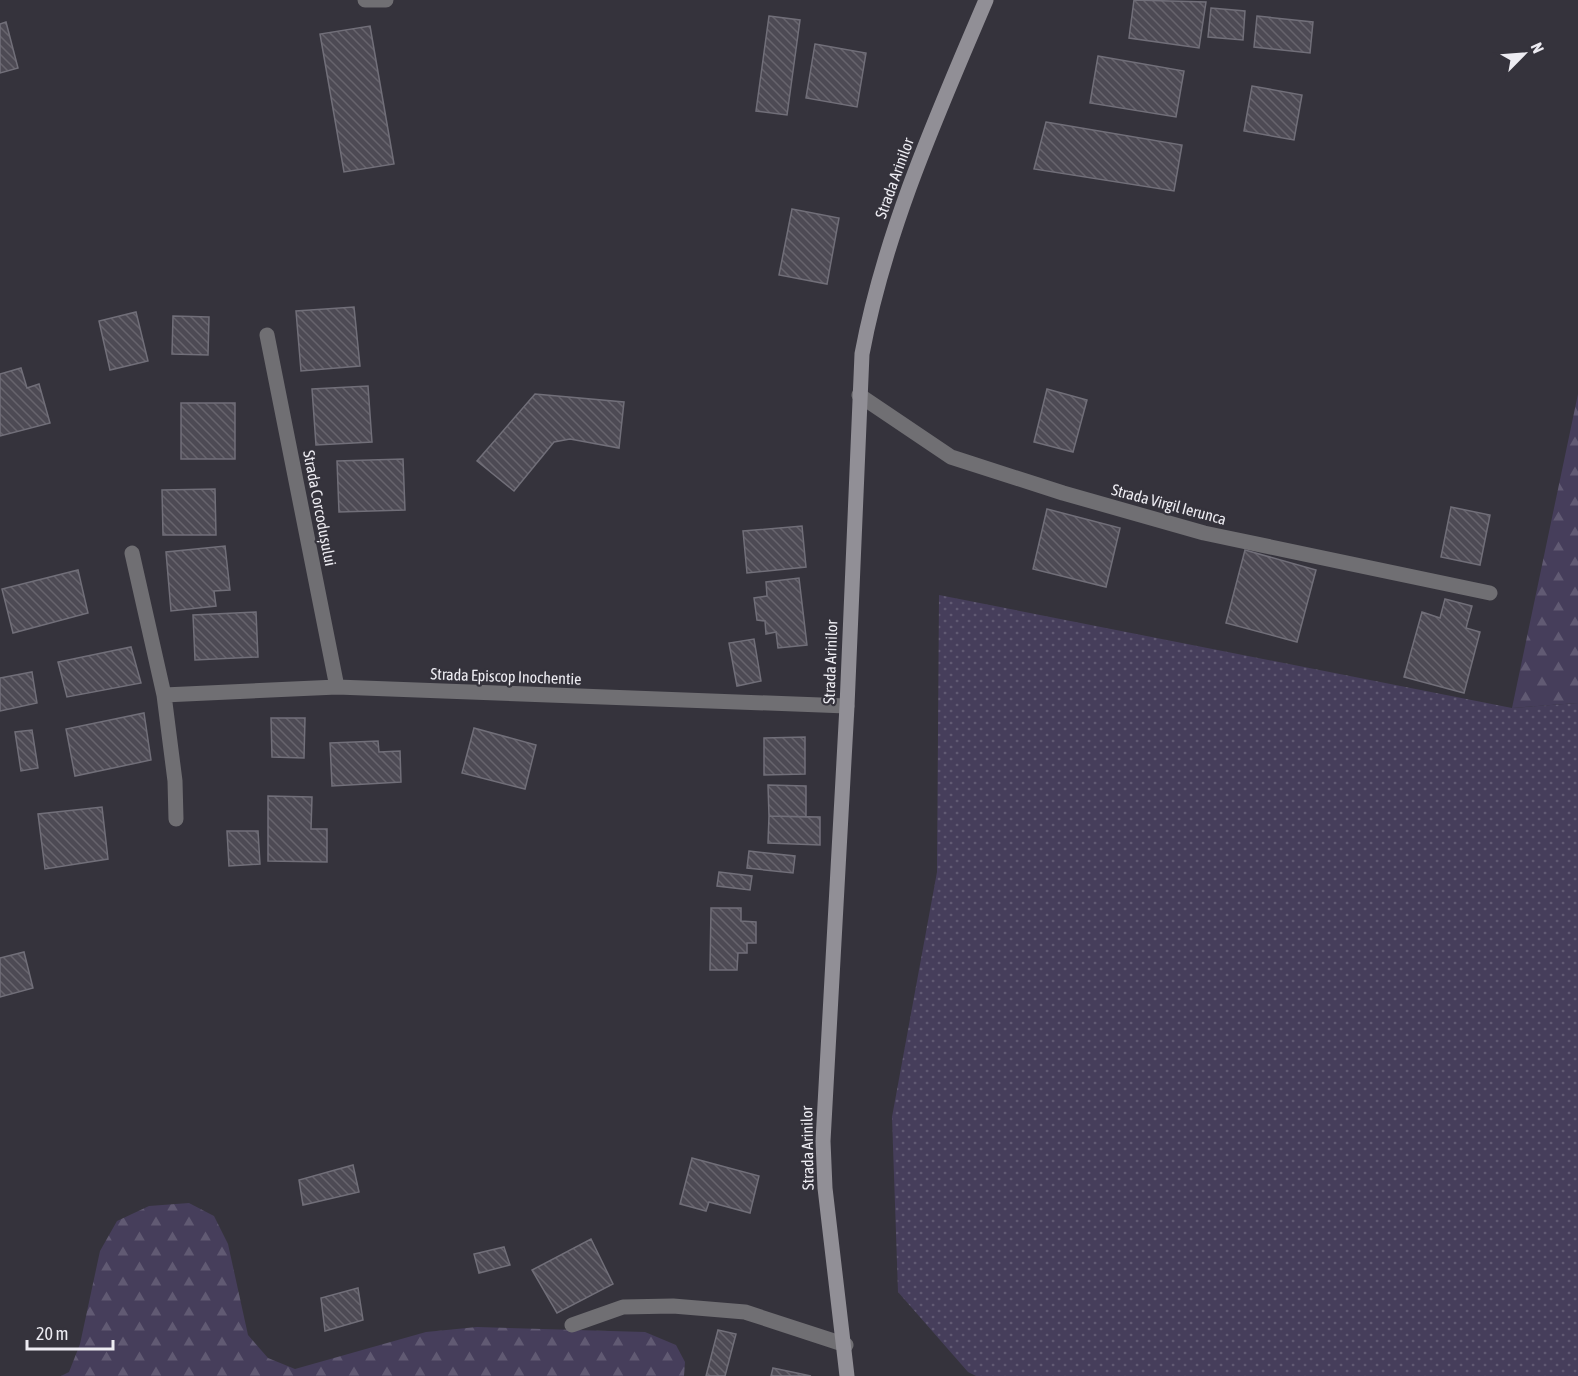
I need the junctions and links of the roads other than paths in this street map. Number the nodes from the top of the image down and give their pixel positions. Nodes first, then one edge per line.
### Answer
1 (365, 0) edge
2 (386, 0) edge
3 (986, 0) edge
4 (267, 335) dead end
5 (859, 395) junction
6 (132, 553) dead end
7 (1490, 593) dead end
8 (337, 687) junction
9 (164, 694) junction
10 (847, 706) junction
11 (176, 819) dead end
12 (572, 1325) dead end
13 (846, 1345) junction
14 (848, 1376) edge

1 - 2 street
3 - 5 street, Strada Arinilor
4 - 8 street, Strada Corcodușului
5 - 7 street, Strada Virgil Ierunca
5 - 10 street, Strada Arinilor
6 - 9 street
8 - 9 street, Strada Episcop Inochentie
8 - 10 street, Strada Episcop Inochentie
9 - 11 street
10 - 13 street, Strada Arinilor
12 - 13 street
13 - 14 street, Strada Arinilor

